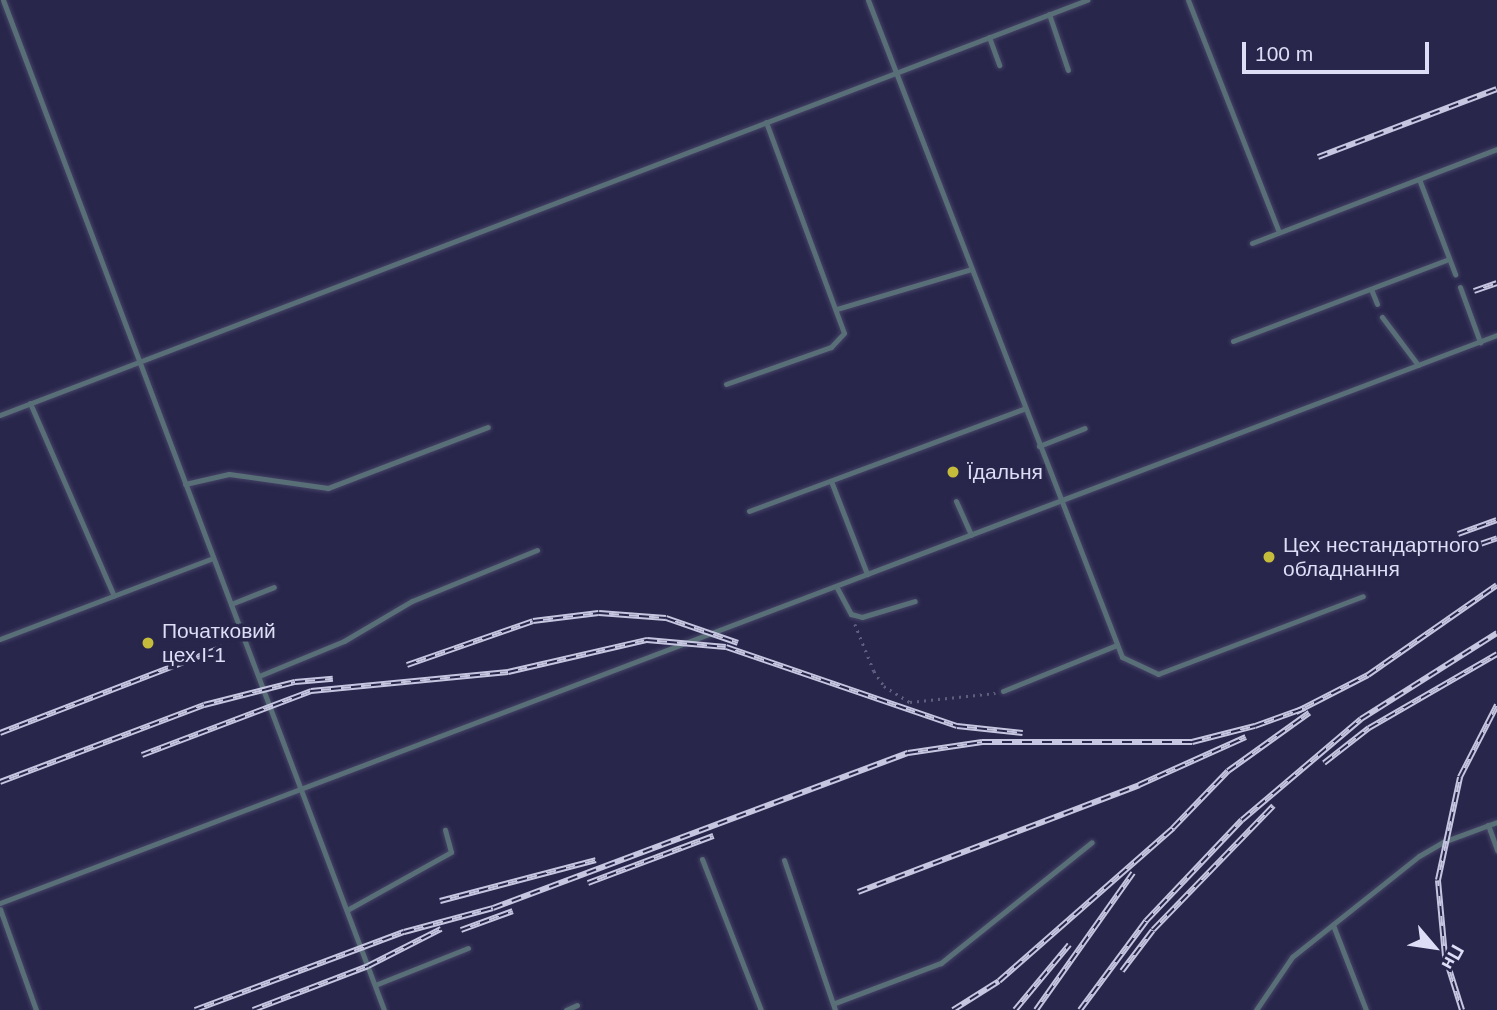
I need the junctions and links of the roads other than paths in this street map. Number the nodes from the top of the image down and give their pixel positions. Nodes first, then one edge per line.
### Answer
1 (4, 0) edge
2 (868, 0) edge
3 (1087, 0) edge
4 (1188, 0) edge
5 (1049, 14) junction
6 (989, 37) junction
7 (999, 65) dead end
8 (1068, 70) dead end
9 (896, 72) junction
10 (766, 122) junction
11 (1497, 149) edge
12 (1419, 179) junction
13 (1279, 232) junction
14 (1252, 243) dead end
15 (1449, 259) junction
16 (971, 269) junction
17 (1455, 274) dead end
18 (1460, 287) dead end
19 (1371, 289) junction
20 (1377, 304) dead end
21 (837, 309) junction
22 (1382, 317) dead end
23 (1497, 335) edge
24 (1233, 341) dead end
25 (1480, 342) junction
26 (138, 363) junction
27 (1418, 365) junction
28 (726, 384) dead end
29 (30, 403) junction
30 (1024, 410) junction
31 (0, 415) edge
32 (488, 427) dead end
33 (1085, 428) dead end
34 (1038, 446) junction
35 (831, 481) junction
36 (184, 484) junction
37 (956, 500) dead end
38 (1059, 501) junction
39 (749, 512) dead end
40 (971, 535) junction
41 (537, 550) dead end
42 (213, 558) junction
43 (867, 574) junction
44 (836, 586) junction
45 (274, 587) dead end
46 (114, 596) junction
47 (1363, 596) dead end
48 (915, 601) dead end
49 (231, 604) junction
50 (0, 639) edge
51 (1117, 645) junction
52 (259, 676) junction
53 (1003, 691) road end
54 (302, 789) junction
55 (1497, 822) edge
56 (1488, 825) junction
57 (445, 830) dead end
58 (1092, 842) dead end
59 (1497, 850) edge
60 (702, 859) dead end
61 (784, 860) dead end
62 (0, 903) edge
63 (0, 909) edge
64 (347, 910) junction
65 (1333, 925) junction
66 (468, 948) dead end
67 (375, 985) junction
68 (835, 1003) junction
69 (577, 1005) dead end
70 (36, 1010) edge
71 (384, 1010) edge
72 (566, 1010) edge
73 (761, 1010) edge
74 (835, 1010) edge
75 (1256, 1010) edge
76 (1366, 1010) edge

1 - 26 lane
2 - 9 lane
3 - 5 lane
4 - 13 lane
5 - 6 lane
5 - 8 lane
6 - 7 lane
6 - 9 lane
9 - 10 lane
9 - 16 lane
10 - 21 lane
10 - 26 lane
11 - 12 lane
12 - 13 lane
12 - 15 lane
13 - 14 lane
15 - 17 lane
15 - 19 lane
16 - 21 lane
16 - 30 lane
18 - 25 lane
19 - 20 lane
19 - 24 lane
21 - 28 lane
22 - 27 lane
23 - 25 lane
25 - 27 lane
26 - 29 lane
26 - 36 lane
27 - 38 lane
29 - 31 lane
29 - 46 lane
30 - 34 lane
30 - 35 lane
32 - 36 lane
33 - 34 lane
34 - 38 lane
35 - 39 lane
35 - 43 lane
36 - 42 lane
37 - 40 lane
38 - 40 lane
38 - 51 lane
40 - 43 lane
41 - 52 lane
42 - 46 lane
42 - 49 lane
43 - 44 lane
44 - 48 lane
44 - 54 lane
45 - 49 lane
46 - 50 lane
47 - 51 lane
49 - 52 lane
51 - 53 lane
52 - 54 lane
54 - 62 lane
54 - 64 lane
55 - 56 lane
56 - 59 lane
56 - 65 lane
57 - 64 lane
58 - 68 lane
60 - 73 lane
61 - 68 lane
63 - 70 lane
64 - 67 lane
65 - 75 lane
65 - 76 lane
66 - 67 lane
67 - 71 lane
68 - 74 lane
69 - 72 lane

